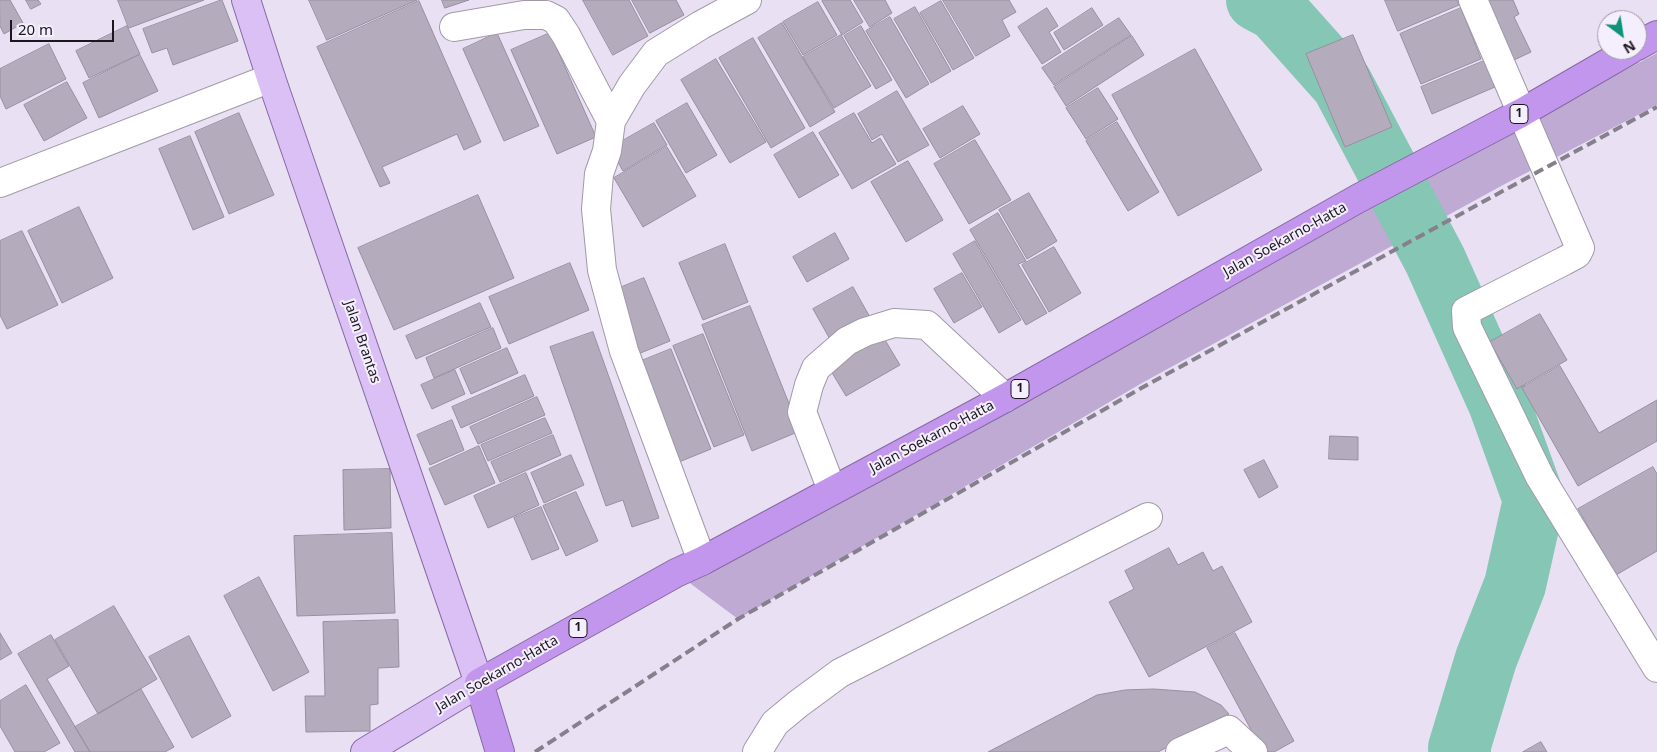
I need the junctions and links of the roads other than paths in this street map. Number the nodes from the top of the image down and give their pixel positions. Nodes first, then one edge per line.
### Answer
1 (246, 0) edge
2 (747, 0) edge
3 (1473, 0) edge
4 (454, 27) dead end
5 (1613, 60) edge
6 (271, 78) junction
7 (1520, 113) junction
8 (611, 121) junction
9 (0, 183) edge
10 (1005, 398) junction
11 (832, 490) junction
12 (1148, 517) dead end
13 (702, 561) junction
14 (1657, 668) edge
15 (479, 683) junction
16 (365, 752) edge
17 (500, 752) edge
18 (757, 752) edge
19 (1180, 752) edge
20 (1253, 752) edge

1 - 6 main road, Jalan Brantas
2 - 8 street
3 - 7 street
4 - 8 street
5 - 7 highway, Jalan Soekarno-Hatta / 1
6 - 9 street
6 - 15 main road, Jalan Brantas
7 - 10 highway, Jalan Soekarno-Hatta / 1
7 - 14 street
8 - 13 street
10 - 11 highway, Jalan Soekarno-Hatta / 1
10 - 11 street
11 - 13 highway, Jalan Soekarno-Hatta / 1
12 - 18 street
13 - 15 highway, Jalan Soekarno-Hatta / 1
15 - 16 main road, Jalan Soekarno-Hatta
15 - 17 highway
19 - 20 street

